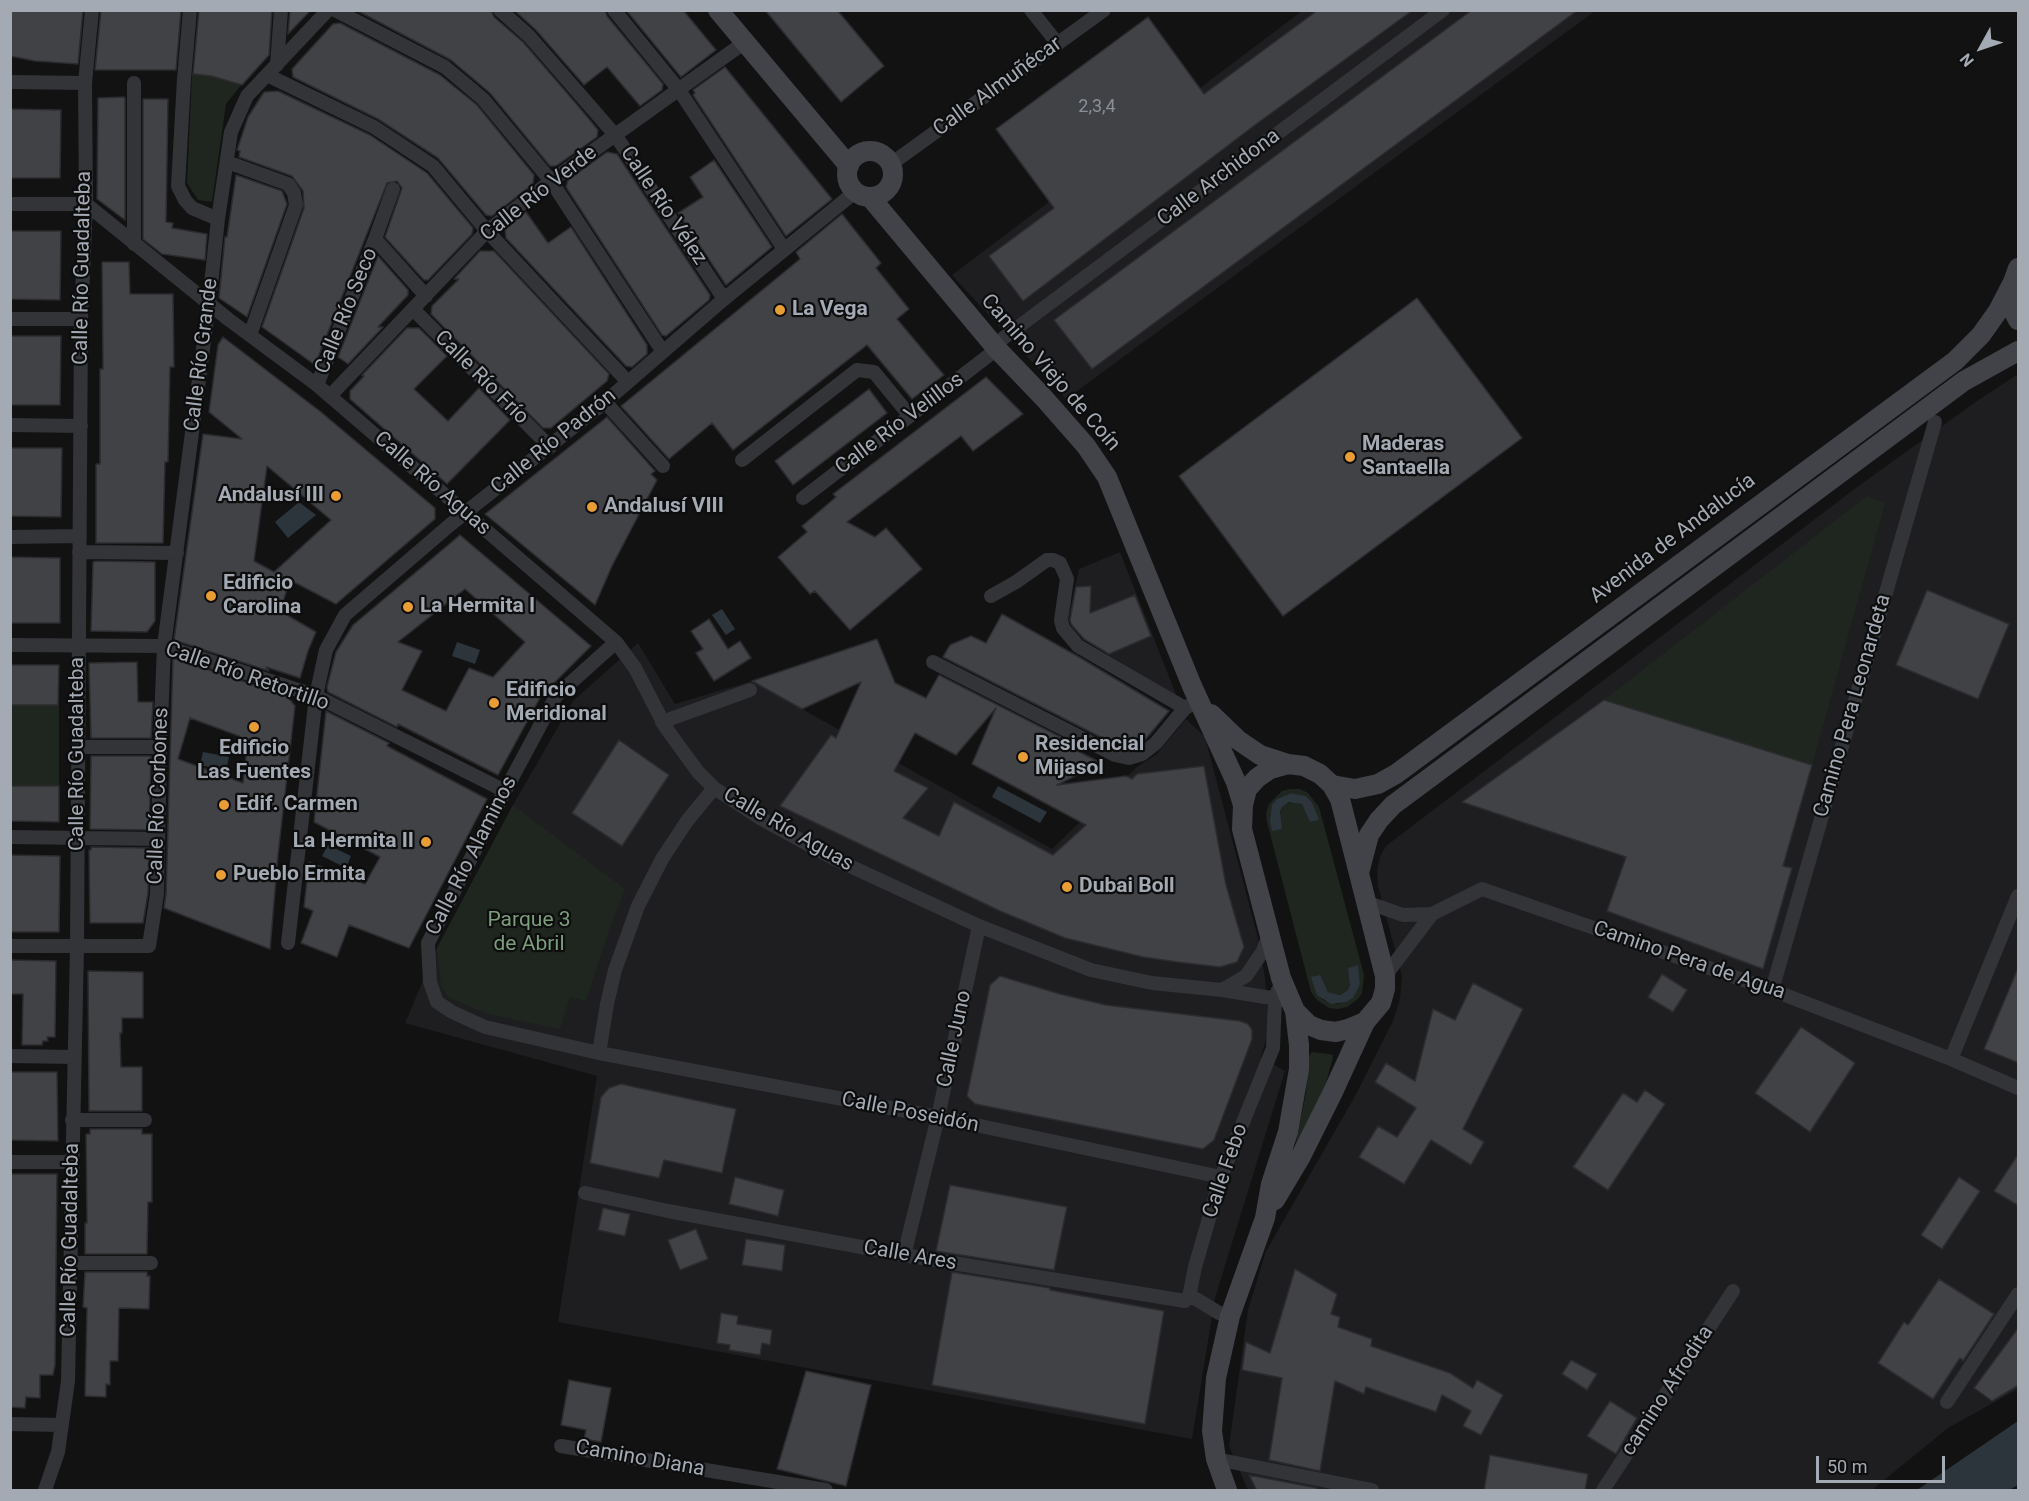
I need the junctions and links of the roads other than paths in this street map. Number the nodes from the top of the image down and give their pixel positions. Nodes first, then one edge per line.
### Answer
1 (92, 10) edge
2 (190, 10) edge
3 (281, 10) edge
4 (328, 10) edge
5 (335, 10) edge
6 (500, 10) edge
7 (614, 10) edge
8 (718, 10) edge
9 (1031, 10) edge
10 (1104, 10) edge
11 (1443, 10) edge
12 (745, 42) junction
13 (1058, 44) junction
14 (272, 70) junction
15 (10, 82) edge
16 (85, 83) junction
17 (134, 83) dead end
18 (679, 90) junction
19 (616, 136) junction
20 (227, 162) junction
21 (891, 164) junction
22 (849, 166) junction
23 (551, 181) junction
24 (393, 189) dead end
25 (862, 194) junction
26 (10, 204) edge
27 (86, 204) junction
28 (218, 219) junction
29 (487, 231) junction
30 (375, 239) junction
31 (134, 244) junction
32 (784, 249) junction
33 (2016, 275) edge
34 (426, 296) junction
35 (724, 299) junction
36 (209, 303) junction
37 (412, 309) junction
38 (81, 319) junction
39 (10, 320) edge
40 (2019, 320) edge
41 (250, 334) junction
42 (996, 347) junction
43 (2019, 351) edge
44 (663, 352) junction
45 (628, 382) junction
46 (317, 385) junction
47 (330, 396) junction
48 (605, 402) junction
49 (910, 416) junction
50 (1935, 422) dead end
51 (10, 425) edge
52 (81, 426) junction
53 (549, 447) junction
54 (742, 460) dead end
55 (663, 466) dead end
56 (803, 498) dead end
57 (465, 512) junction
58 (10, 537) edge
59 (80, 537) junction
60 (80, 552) junction
61 (177, 553) junction
62 (991, 596) dead end
63 (616, 642) junction
64 (78, 644) junction
65 (10, 645) edge
66 (164, 646) junction
67 (933, 662) dead end
68 (750, 690) dead end
69 (316, 696) junction
70 (1192, 704) junction
71 (662, 722) junction
72 (78, 747) junction
73 (160, 747) junction
74 (1288, 764) junction
75 (1332, 785) junction
76 (714, 788) junction
77 (505, 791) junction
78 (1243, 805) junction
79 (10, 837) edge
80 (77, 838) junction
81 (157, 840) junction
82 (1359, 873) junction
83 (2019, 896) edge
84 (1366, 903) junction
85 (1432, 914) junction
86 (979, 927) junction
87 (1269, 932) junction
88 (288, 944) dead end
89 (10, 946) edge
90 (77, 946) junction
91 (1385, 976) junction
92 (1222, 990) junction
93 (1772, 990) junction
94 (1293, 1013) junction
95 (1365, 1022) junction
96 (1273, 1048) junction
97 (599, 1053) junction
98 (10, 1056) edge
99 (74, 1057) junction
100 (1951, 1059) junction
101 (2019, 1089) edge
102 (938, 1117) junction
103 (72, 1120) junction
104 (145, 1120) dead end
105 (10, 1162) edge
106 (72, 1162) junction
107 (1221, 1177) junction
108 (585, 1193) dead end
109 (1265, 1218) junction
110 (904, 1255) junction
111 (70, 1263) junction
112 (151, 1263) dead end
113 (1733, 1291) dead end
114 (2019, 1294) edge
115 (1189, 1297) junction
116 (1230, 1316) junction
117 (1947, 1402) dead end
118 (10, 1424) edge
119 (61, 1425) junction
120 (561, 1446) dead end
121 (1216, 1459) junction
122 (45, 1491) edge
123 (826, 1491) edge
124 (1227, 1491) edge
125 (1372, 1491) edge
126 (1603, 1491) edge

1 - 16 street, Calle Río Guadalteba
2 - 28 street
3 - 14 street
4 - 14 street, Calle Río Grande
5 - 23 street
6 - 19 street, Calle Río Vélez
7 - 18 street
8 - 12 street
9 - 13 street
10 - 13 street, Calle Almuñécar
11 - 42 street, Calle Archidona
12 - 18 street, Calle Río Verde
12 - 22 street
13 - 21 street, Calle Almuñécar
14 - 20 street, Calle Río Grande
14 - 29 street
15 - 16 street
16 - 27 street, Calle Río Guadalteba
17 - 31 street
18 - 19 street, Calle Río Verde
18 - 32 street
19 - 23 street, Calle Río Verde
19 - 35 street, Calle Río Vélez
20 - 28 street, Calle Río Grande
20 - 41 street
21 - 22 street
21 - 25 street
22 - 25 street
23 - 29 street, Calle Río Verde
23 - 44 street
24 - 30 street
25 - 32 street, Calle Río Padrón
25 - 42 street, Camino Viejo de Coín
26 - 27 street
27 - 31 street, Calle Río Aguas
27 - 38 street, Calle Río Guadalteba
28 - 36 street, Calle Río Grande
29 - 34 street, Calle Río Verde
29 - 45 street
30 - 34 street, Calle Río Seco
30 - 46 street, Calle Río Seco
31 - 36 street, Calle Río Aguas
32 - 35 street, Calle Río Padrón
33 - 40 street
33 - 75 street, Avenida de Andalucía
34 - 37 street, Calle Río Verde
35 - 44 street, Calle Río Padrón
36 - 41 street, Calle Río Aguas
36 - 61 street, Calle Río Grande
37 - 47 street, Calle Río Verde
37 - 53 street, Calle Río Frío
38 - 39 street
38 - 52 street, Calle Río Guadalteba
41 - 46 street, Calle Río Aguas
42 - 49 street, Calle Río Velillos
42 - 70 street, Camino Viejo de Coín
43 - 82 street
44 - 45 street, Calle Río Padrón
45 - 48 street, Calle Río Padrón
46 - 47 street, Calle Río Aguas
47 - 57 street, Calle Río Aguas
48 - 53 street, Calle Río Padrón
48 - 55 street
49 - 54 street
49 - 56 street, Calle Río Velillos
50 - 93 street, Camino Pera Leonardeta
51 - 52 street
52 - 59 street, Calle Río Guadalteba
53 - 57 street, Calle Río Padrón
57 - 63 street, Calle Río Aguas
57 - 69 street, Calle Río Padrón
58 - 59 street
59 - 60 street, Calle Río Guadalteba
60 - 61 street
60 - 64 street, Calle Río Guadalteba
61 - 66 street, Calle Río Grande
62 - 70 street
63 - 71 street, Calle Río Aguas
63 - 77 street, Calle Río Alaminos
64 - 65 street, Calle Río Retortillo
64 - 66 street, Calle Río Retortillo
64 - 72 street, Calle Río Guadalteba
66 - 69 street, Calle Río Retortillo
66 - 73 street, Calle Río Corbones
67 - 70 street
68 - 71 street
69 - 77 street, Calle Río Retortillo
69 - 88 street, Calle Río Padrón
70 - 74 street, Camino Viejo de Coín
70 - 78 street, Camino Viejo de Coín
71 - 76 street, Calle Río Aguas
72 - 73 street
72 - 80 street, Calle Río Guadalteba
73 - 81 street, Calle Río Corbones
74 - 75 street, Camino Viejo de Coín
74 - 78 street
75 - 82 street
76 - 86 street, Calle Río Aguas
76 - 97 street
77 - 97 street, Calle Río Alaminos
78 - 87 street
79 - 80 street
80 - 81 street
80 - 90 street, Calle Río Guadalteba
81 - 90 street, Calle Río Corbones
82 - 84 street
83 - 100 street
84 - 85 street
84 - 91 street
85 - 91 street, Camino Pera de Agua
85 - 93 street, Camino Pera de Agua
86 - 92 street, Calle Río Aguas
86 - 102 street, Calle Juno
87 - 92 street
87 - 94 street
89 - 90 street
90 - 99 street, Calle Río Guadalteba
91 - 95 street
92 - 94 street, Calle Río Aguas
93 - 100 street, Camino Pera de Agua
94 - 95 street
94 - 96 street, Calle Febo
94 - 96 street, Calle Febo
94 - 109 street
95 - 109 street
96 - 107 street, Calle Febo
97 - 102 street, Calle Poseidón
98 - 99 street
99 - 103 street, Calle Río Guadalteba
100 - 101 street, Camino Pera de Agua
102 - 107 street, Calle Poseidón
102 - 110 street, Calle Juno
103 - 104 street
103 - 106 street, Calle Río Guadalteba
105 - 106 street
106 - 111 street, Calle Río Guadalteba
107 - 115 street, Calle Febo
108 - 110 street, Calle Ares
109 - 116 street
110 - 115 street, Calle Ares
111 - 112 street
111 - 119 street, Calle Río Guadalteba
113 - 126 street, camino Afrodita
114 - 117 street
115 - 116 street, Calle Ares
116 - 121 street
118 - 119 street
119 - 122 street, Calle Río Guadalteba
120 - 123 street, Camino Diana
121 - 124 street
121 - 125 street

